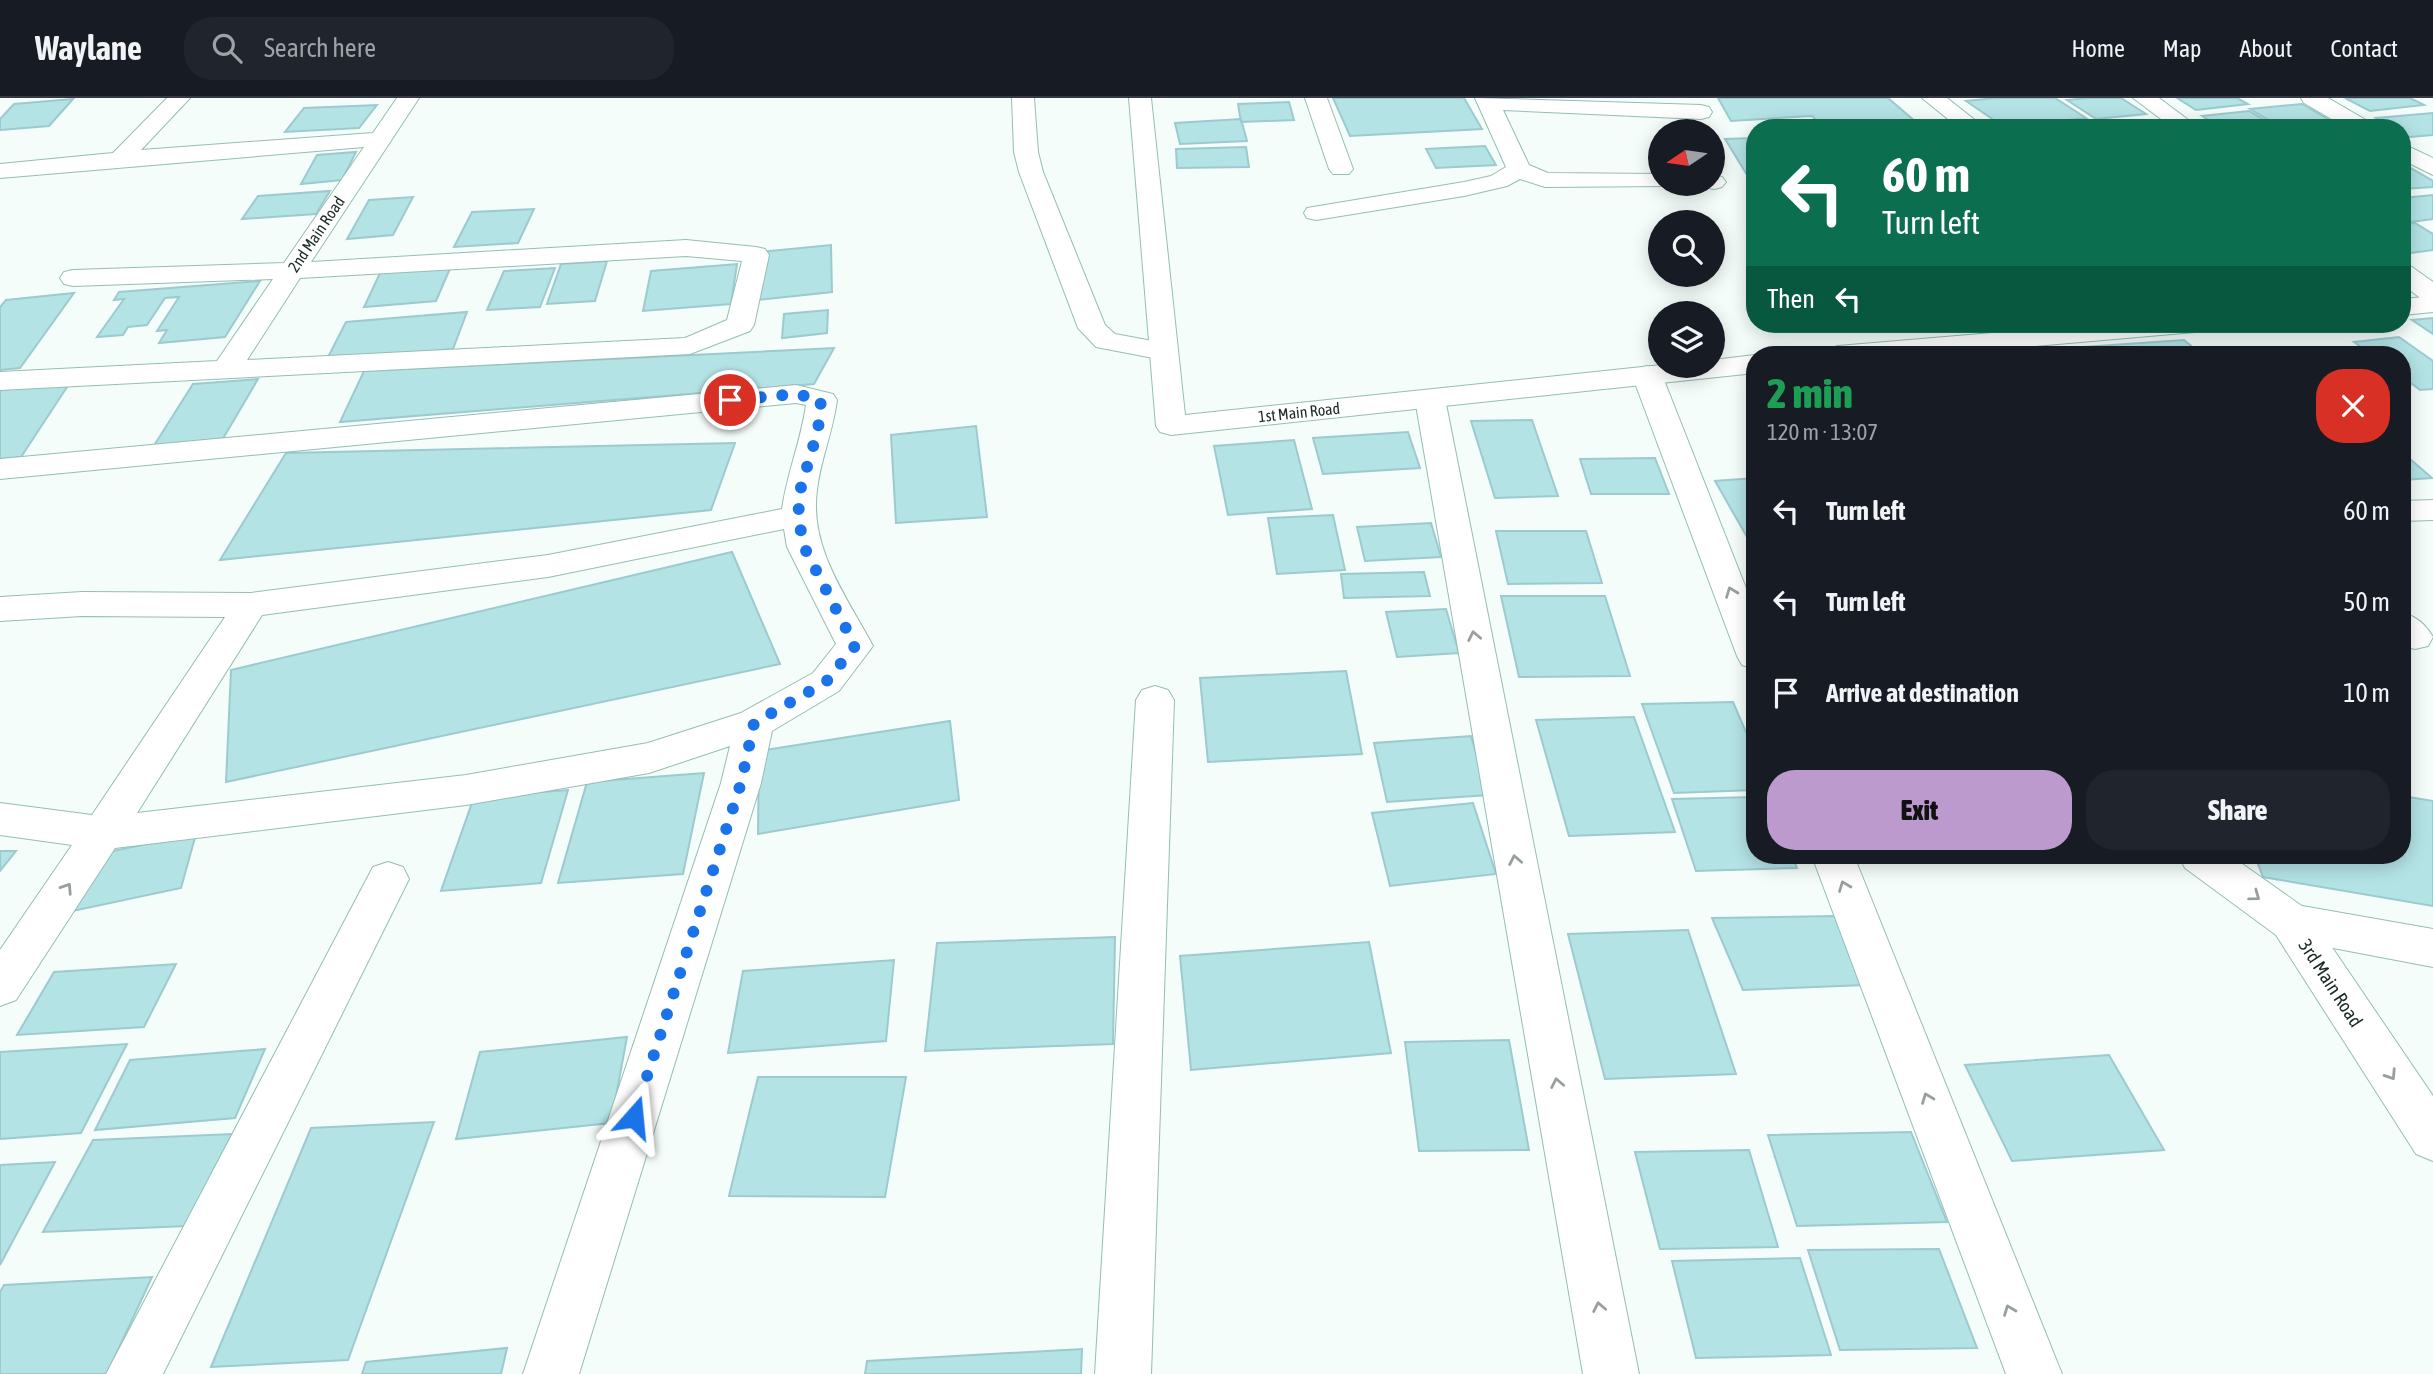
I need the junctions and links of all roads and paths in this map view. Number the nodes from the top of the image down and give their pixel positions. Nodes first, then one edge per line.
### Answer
1 (179, 98) edge
2 (408, 98) edge
3 (1023, 98) edge
4 (1140, 98) edge
5 (1316, 98) edge
6 (1933, 98) edge
7 (2144, 98) edge
8 (2312, 98) edge
9 (1487, 101) edge
10 (1701, 112) dead end
11 (1961, 119) edge
12 (2175, 119) edge
13 (2348, 119) edge
14 (379, 139) junction
15 (2411, 156) edge
16 (120, 159) junction
17 (2433, 168) edge
18 (1341, 169) dead end
19 (1518, 170) junction
20 (0, 171) edge
21 (1648, 181) edge
22 (1316, 213) dead end
23 (291, 271) junction
24 (74, 278) dead end
25 (2411, 279) edge
26 (2433, 294) edge
27 (2433, 304) edge
28 (2411, 306) edge
29 (2098, 333) edge
30 (1957, 346) edge
31 (1164, 351) junction
32 (1746, 365) edge
33 (225, 371) junction
34 (1647, 375) junction
35 (0, 381) edge
36 (1430, 399) junction
37 (0, 468) edge
38 (2433, 510) edge
39 (2411, 511) edge
40 (798, 516) junction
41 (251, 605) junction
42 (0, 609) edge
43 (1746, 633) edge
44 (1155, 700) dead end
45 (754, 723) junction
46 (0, 819) edge
47 (103, 833) junction
48 (1836, 864) edge
49 (2211, 864) edge
50 (388, 879) dead end
51 (2291, 922) junction
52 (2433, 948) edge
53 (0, 986) edge
54 (2433, 1138) edge
55 (134, 1374) edge
56 (551, 1374) edge
57 (1123, 1374) edge
58 (1611, 1374) edge
59 (2034, 1374) edge

1 - 16 street
2 - 14 street, 2nd Main Road
3 - 31 street
4 - 31 street, 1st Main Road
5 - 18 street
6 - 11 street
7 - 12 street
8 - 13 street
9 - 10 street
9 - 19 street
14 - 16 street
14 - 23 street, 2nd Main Road
15 - 17 street
16 - 20 street
19 - 21 street
19 - 22 street
23 - 24 street
23 - 33 street, 2nd Main Road
23 - 33 street
25 - 26 street
27 - 28 street
29 - 30 street
31 - 36 street, 1st Main Road
32 - 34 street, 1st Main Road
33 - 35 street
34 - 36 street, 1st Main Road
43 -> 34 street
58 -> 36 street
37 - 40 street
38 - 39 street
40 - 41 street
40 - 45 street
41 - 42 street
41 - 47 street
44 - 57 street
45 - 47 street
45 - 56 street
46 - 47 street
53 -> 47 street
59 -> 48 street
49 -> 51 street, 3rd Main Road
50 - 55 street
51 - 52 street
51 -> 54 street, 3rd Main Road

